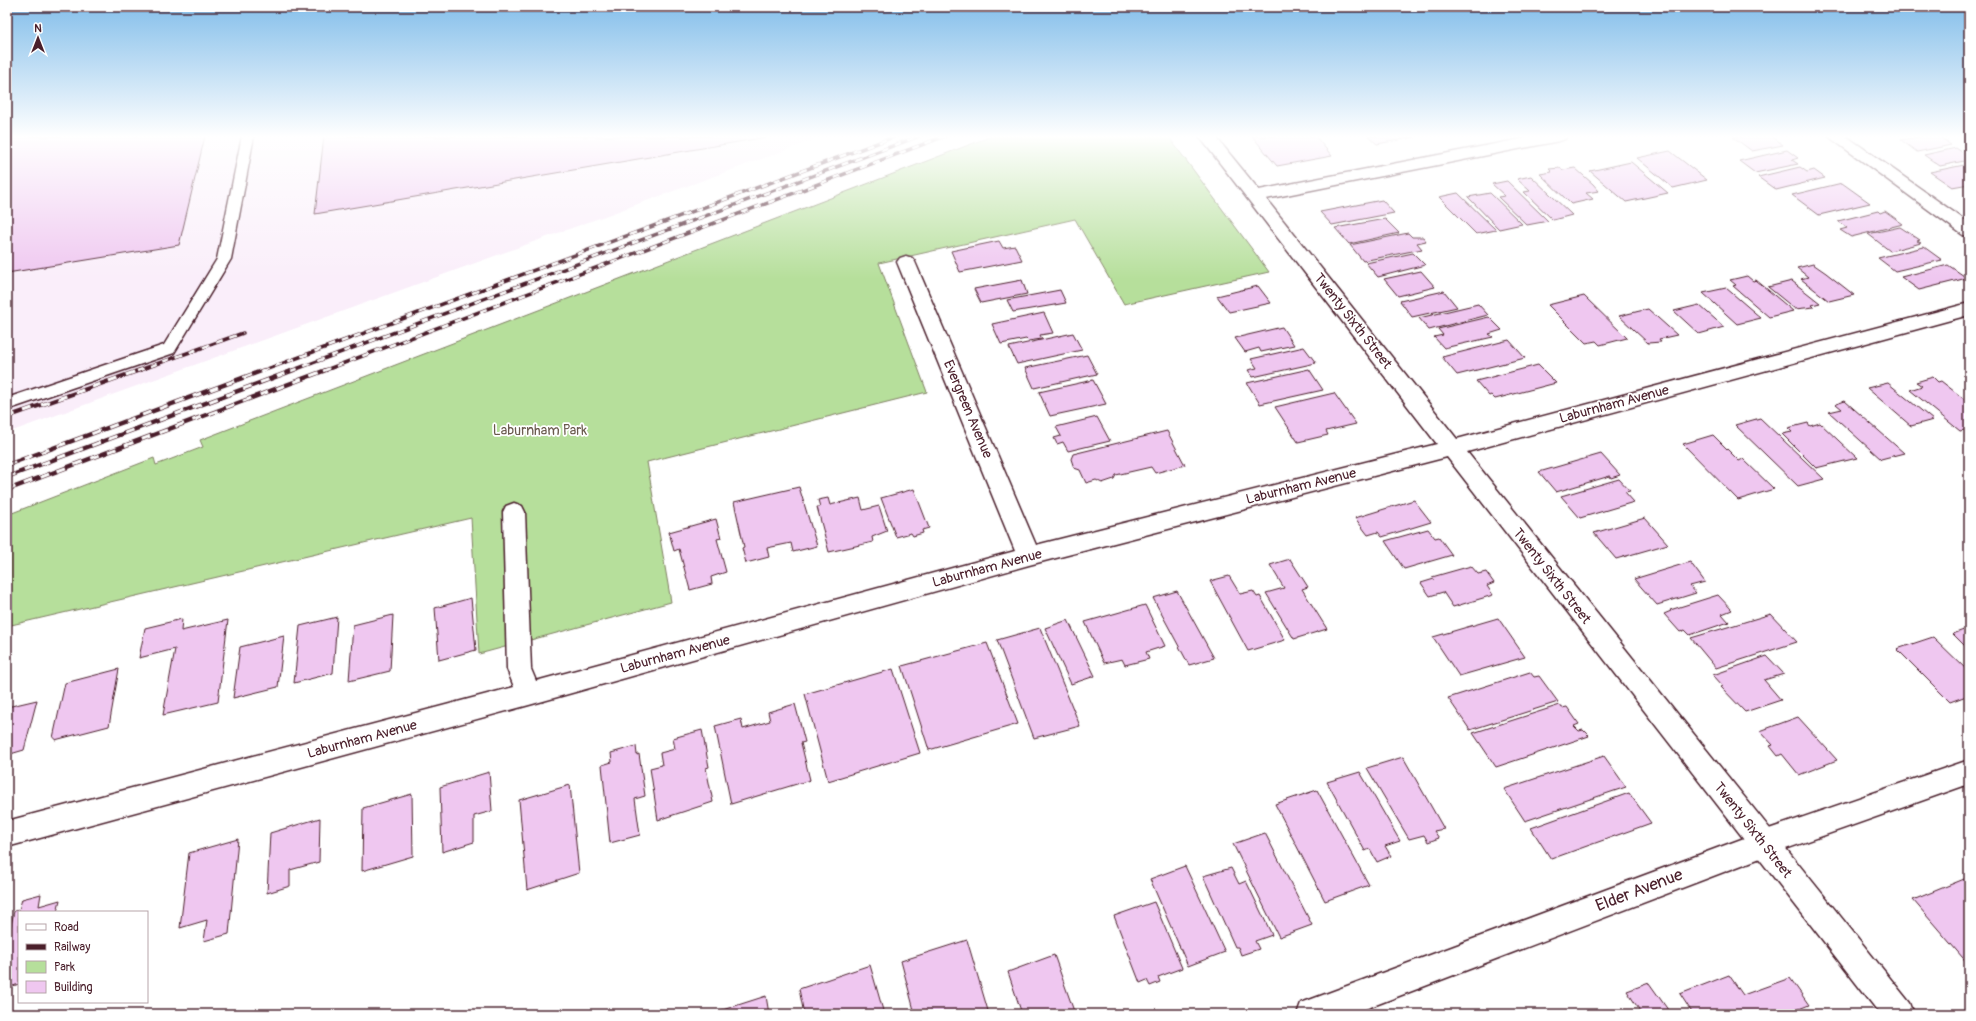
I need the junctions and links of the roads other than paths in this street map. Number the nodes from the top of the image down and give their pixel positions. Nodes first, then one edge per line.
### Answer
1 (239, 184) edge
2 (1246, 184) edge
3 (1319, 184) edge
4 (1903, 184) edge
5 (1256, 196) junction
6 (1969, 231) edge
7 (906, 262) dead end
8 (1969, 310) edge
9 (7, 404) edge
10 (1452, 448) junction
11 (514, 512) dead end
12 (1029, 556) junction
13 (529, 694) junction
14 (1969, 772) edge
15 (7, 834) edge
16 (1763, 844) junction
17 (1312, 1014) edge
18 (1899, 1014) edge

1 - 9 lane
2 - 5 street, Twenty Sixth Street
3 - 5 street
4 - 6 street
5 - 10 street, Twenty Sixth Street
7 - 12 street, Evergreen Avenue
8 - 10 street, Laburnham Avenue
10 - 12 street, Laburnham Avenue
10 - 16 street, Twenty Sixth Street
11 - 13 street
12 - 13 street, Laburnham Avenue
13 - 15 street, Laburnham Avenue
14 - 16 street, Elder Avenue
16 - 17 street, Elder Avenue
16 - 18 street, Twenty Sixth Street

